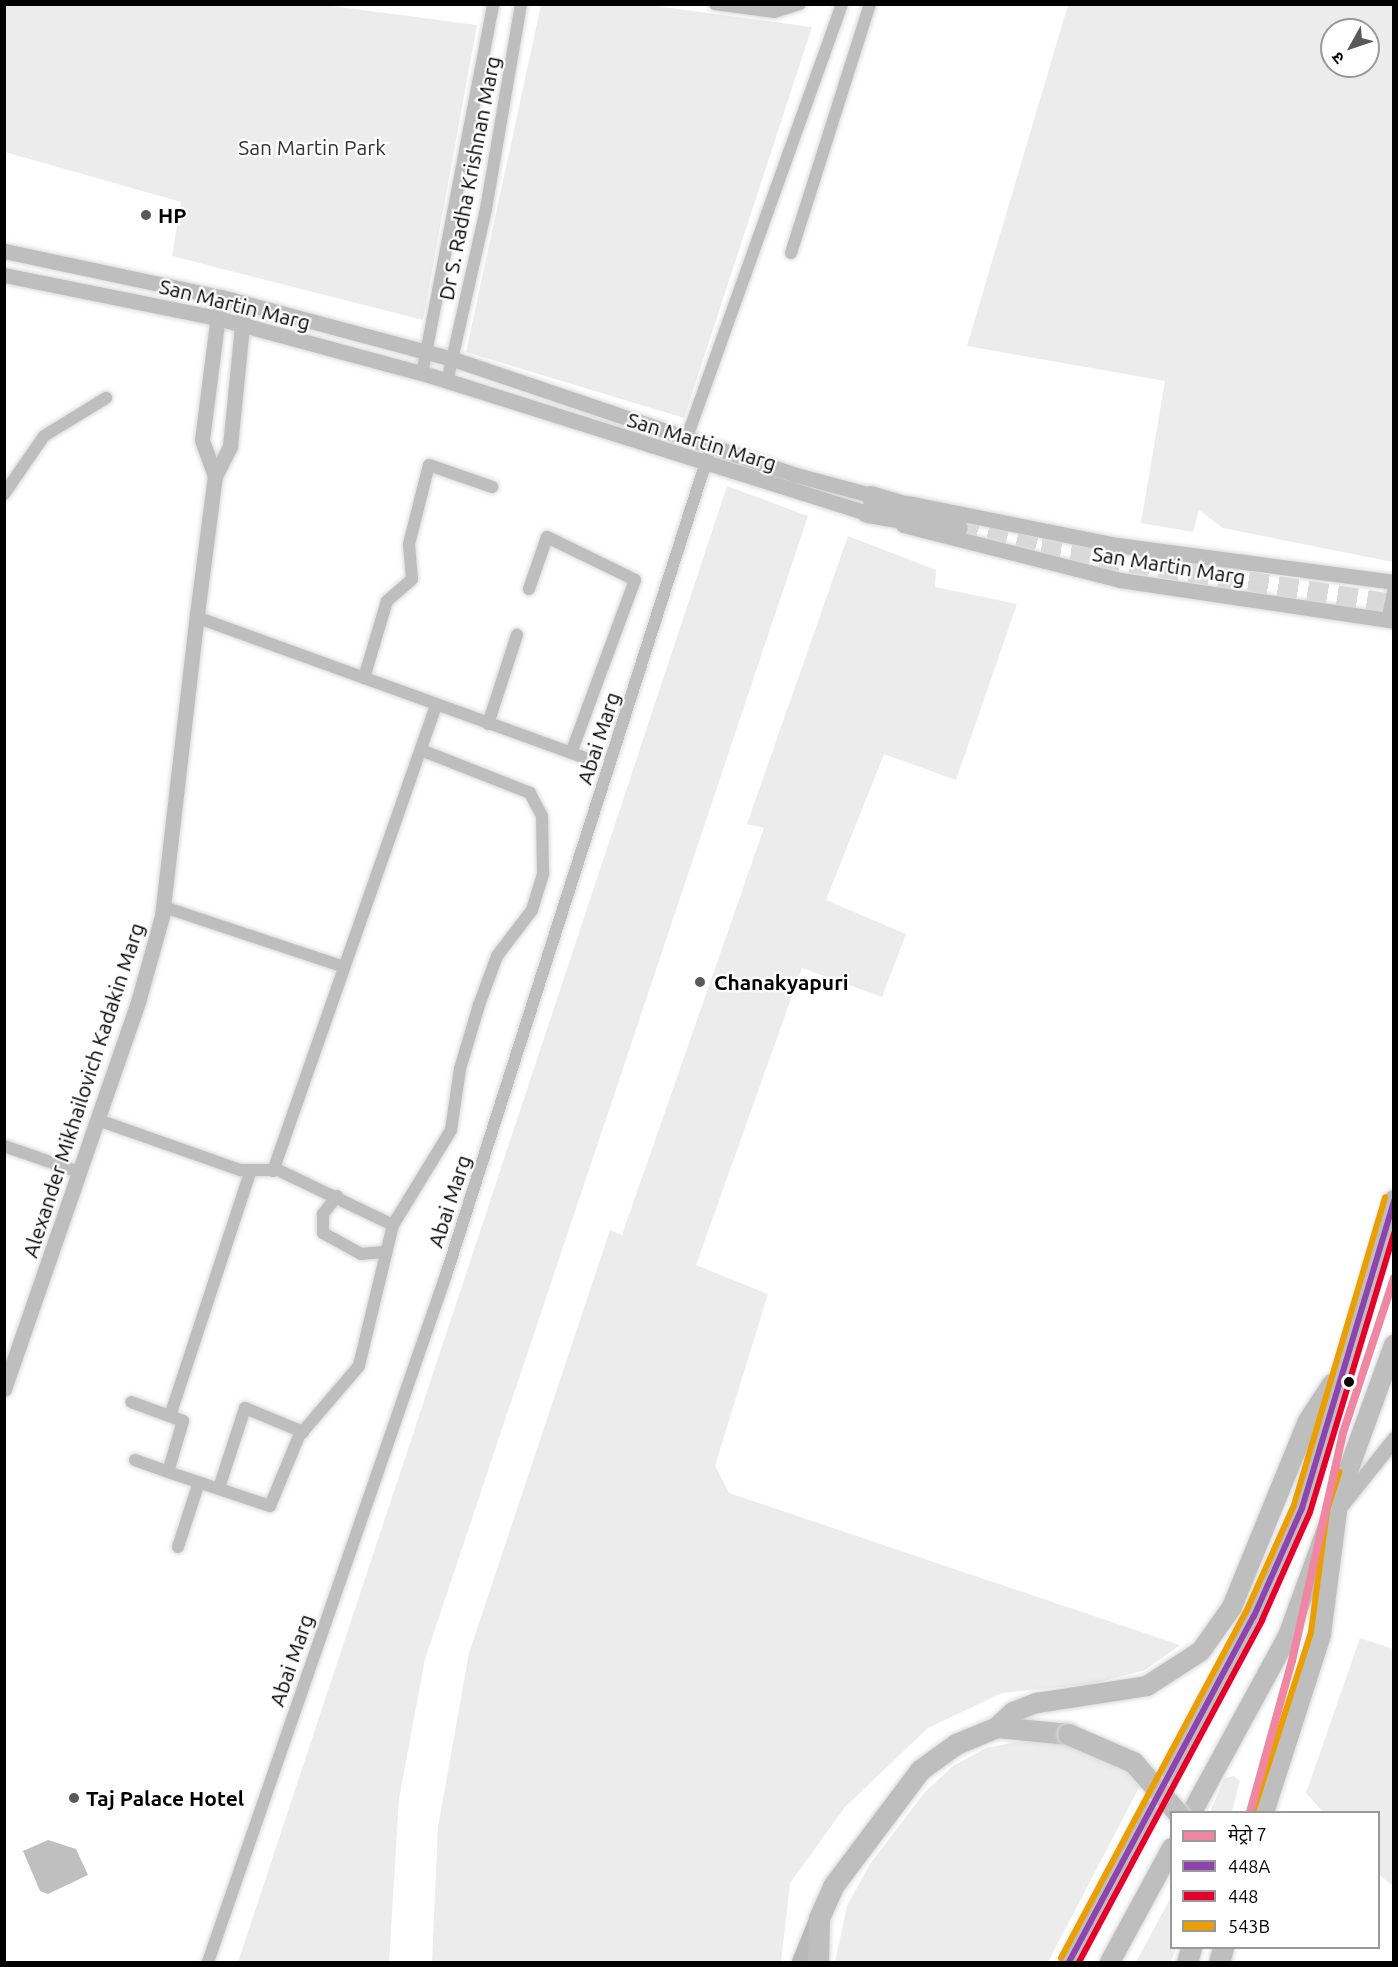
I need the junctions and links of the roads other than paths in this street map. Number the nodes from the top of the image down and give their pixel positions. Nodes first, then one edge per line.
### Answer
1 (493, 4) edge
2 (521, 4) edge
3 (716, 4) edge
4 (800, 4) edge
5 (842, 4) edge
6 (870, 4) edge
7 (4, 251) edge
8 (791, 253) dead end
9 (4, 275) edge
10 (221, 297) junction
11 (244, 303) junction
12 (217, 318) junction
13 (241, 326) junction
14 (426, 352) junction
15 (453, 359) junction
16 (422, 374) junction
17 (447, 382) junction
18 (106, 398) dead end
19 (687, 437) junction
20 (711, 446) junction
21 (705, 465) junction
22 (215, 476) junction
23 (492, 487) dead end
24 (4, 494) edge
25 (869, 504) junction
26 (958, 525) tunnel mouth
27 (1394, 582) edge
28 (528, 589) dead end
29 (1394, 592) edge
30 (196, 617) junction
31 (1391, 621) edge
32 (517, 635) dead end
33 (364, 678) junction
34 (436, 705) junction
35 (488, 724) junction
36 (421, 750) junction
37 (571, 753) junction
38 (590, 760) dead end
39 (164, 907) junction
40 (344, 967) junction
41 (98, 1120) junction
42 (4, 1146) edge
43 (273, 1171) junction
44 (79, 1172) junction
45 (250, 1172) junction
46 (337, 1196) junction
47 (1394, 1200) edge
48 (393, 1225) junction
49 (386, 1252) junction
50 (1394, 1345) edge
51 (1344, 1364) junction
52 (4, 1389) edge
53 (131, 1402) dead end
54 (170, 1416) junction
55 (303, 1432) junction
56 (1394, 1438) edge
57 (135, 1460) dead end
58 (168, 1472) junction
59 (199, 1482) junction
60 (219, 1488) junction
61 (1336, 1511) junction
62 (178, 1547) dead end
63 (997, 1727) junction
64 (1176, 1811) edge
65 (1193, 1811) edge
66 (1263, 1811) edge
67 (1170, 1852) edge
68 (819, 1918) junction
69 (208, 1962) edge
70 (801, 1962) edge
71 (818, 1962) edge
72 (1069, 1962) edge
73 (1110, 1962) edge

1 - 14 street, Dr S. Radha Krishnan Marg
2 - 15 street, Dr S. Radha Krishnan Marg
3 - 4 street
5 - 19 street
6 - 8 street
7 - 10 street, San Martin Marg
9 - 12 street, San Martin Marg
10 - 11 street, San Martin Marg
10 - 12 street
11 - 13 street
11 - 14 street, San Martin Marg
12 - 13 street, San Martin Marg
12 - 22 street
13 - 16 street, San Martin Marg
13 - 22 street
14 - 15 street, San Martin Marg
14 - 16 street, Dr S. Radha Krishnan Marg
15 - 17 street, Dr S. Radha Krishnan Marg
15 - 19 street, San Martin Marg
16 - 17 street, San Martin Marg
17 - 21 street, San Martin Marg
18 - 24 street
19 - 20 street, San Martin Marg
20 - 21 street, Abai Marg
20 - 25 street, San Martin Marg
21 - 25 street, San Martin Marg
21 - 69 street, Abai Marg
22 - 30 street, Alexander Mikhailovich Kadakin Marg
23 - 33 street
25 - 26 main road
25 - 27 street, San Martin Marg
25 - 31 street, San Martin Marg
28 - 37 street
29 - 31 street
30 - 33 street
30 - 39 street, Alexander Mikhailovich Kadakin Marg
32 - 35 street
33 - 34 street
34 - 35 street
34 - 36 street
35 - 37 street
36 - 40 street
36 - 48 street
37 - 38 street
39 - 40 street
39 - 41 street, Alexander Mikhailovich Kadakin Marg
40 - 43 street
41 - 44 street, Alexander Mikhailovich Kadakin Marg
41 - 45 street
42 - 44 street
43 - 45 street
43 - 46 street
44 - 52 street, Alexander Mikhailovich Kadakin Marg
45 - 54 street
46 - 48 street
46 - 49 street
47 - 51 main road
48 - 49 street
49 - 55 street
50 - 61 main road
51 - 63 main road
51 - 72 main road
53 - 54 street
54 - 58 street
55 - 60 street
55 - 60 street
56 - 61 street
57 - 58 street
58 - 59 street
59 - 60 street
59 - 62 street
61 - 65 main road
61 - 66 highway
63 - 64 highway, bridge
63 - 68 highway
67 - 73 main road
68 - 70 main road
68 - 71 highway

